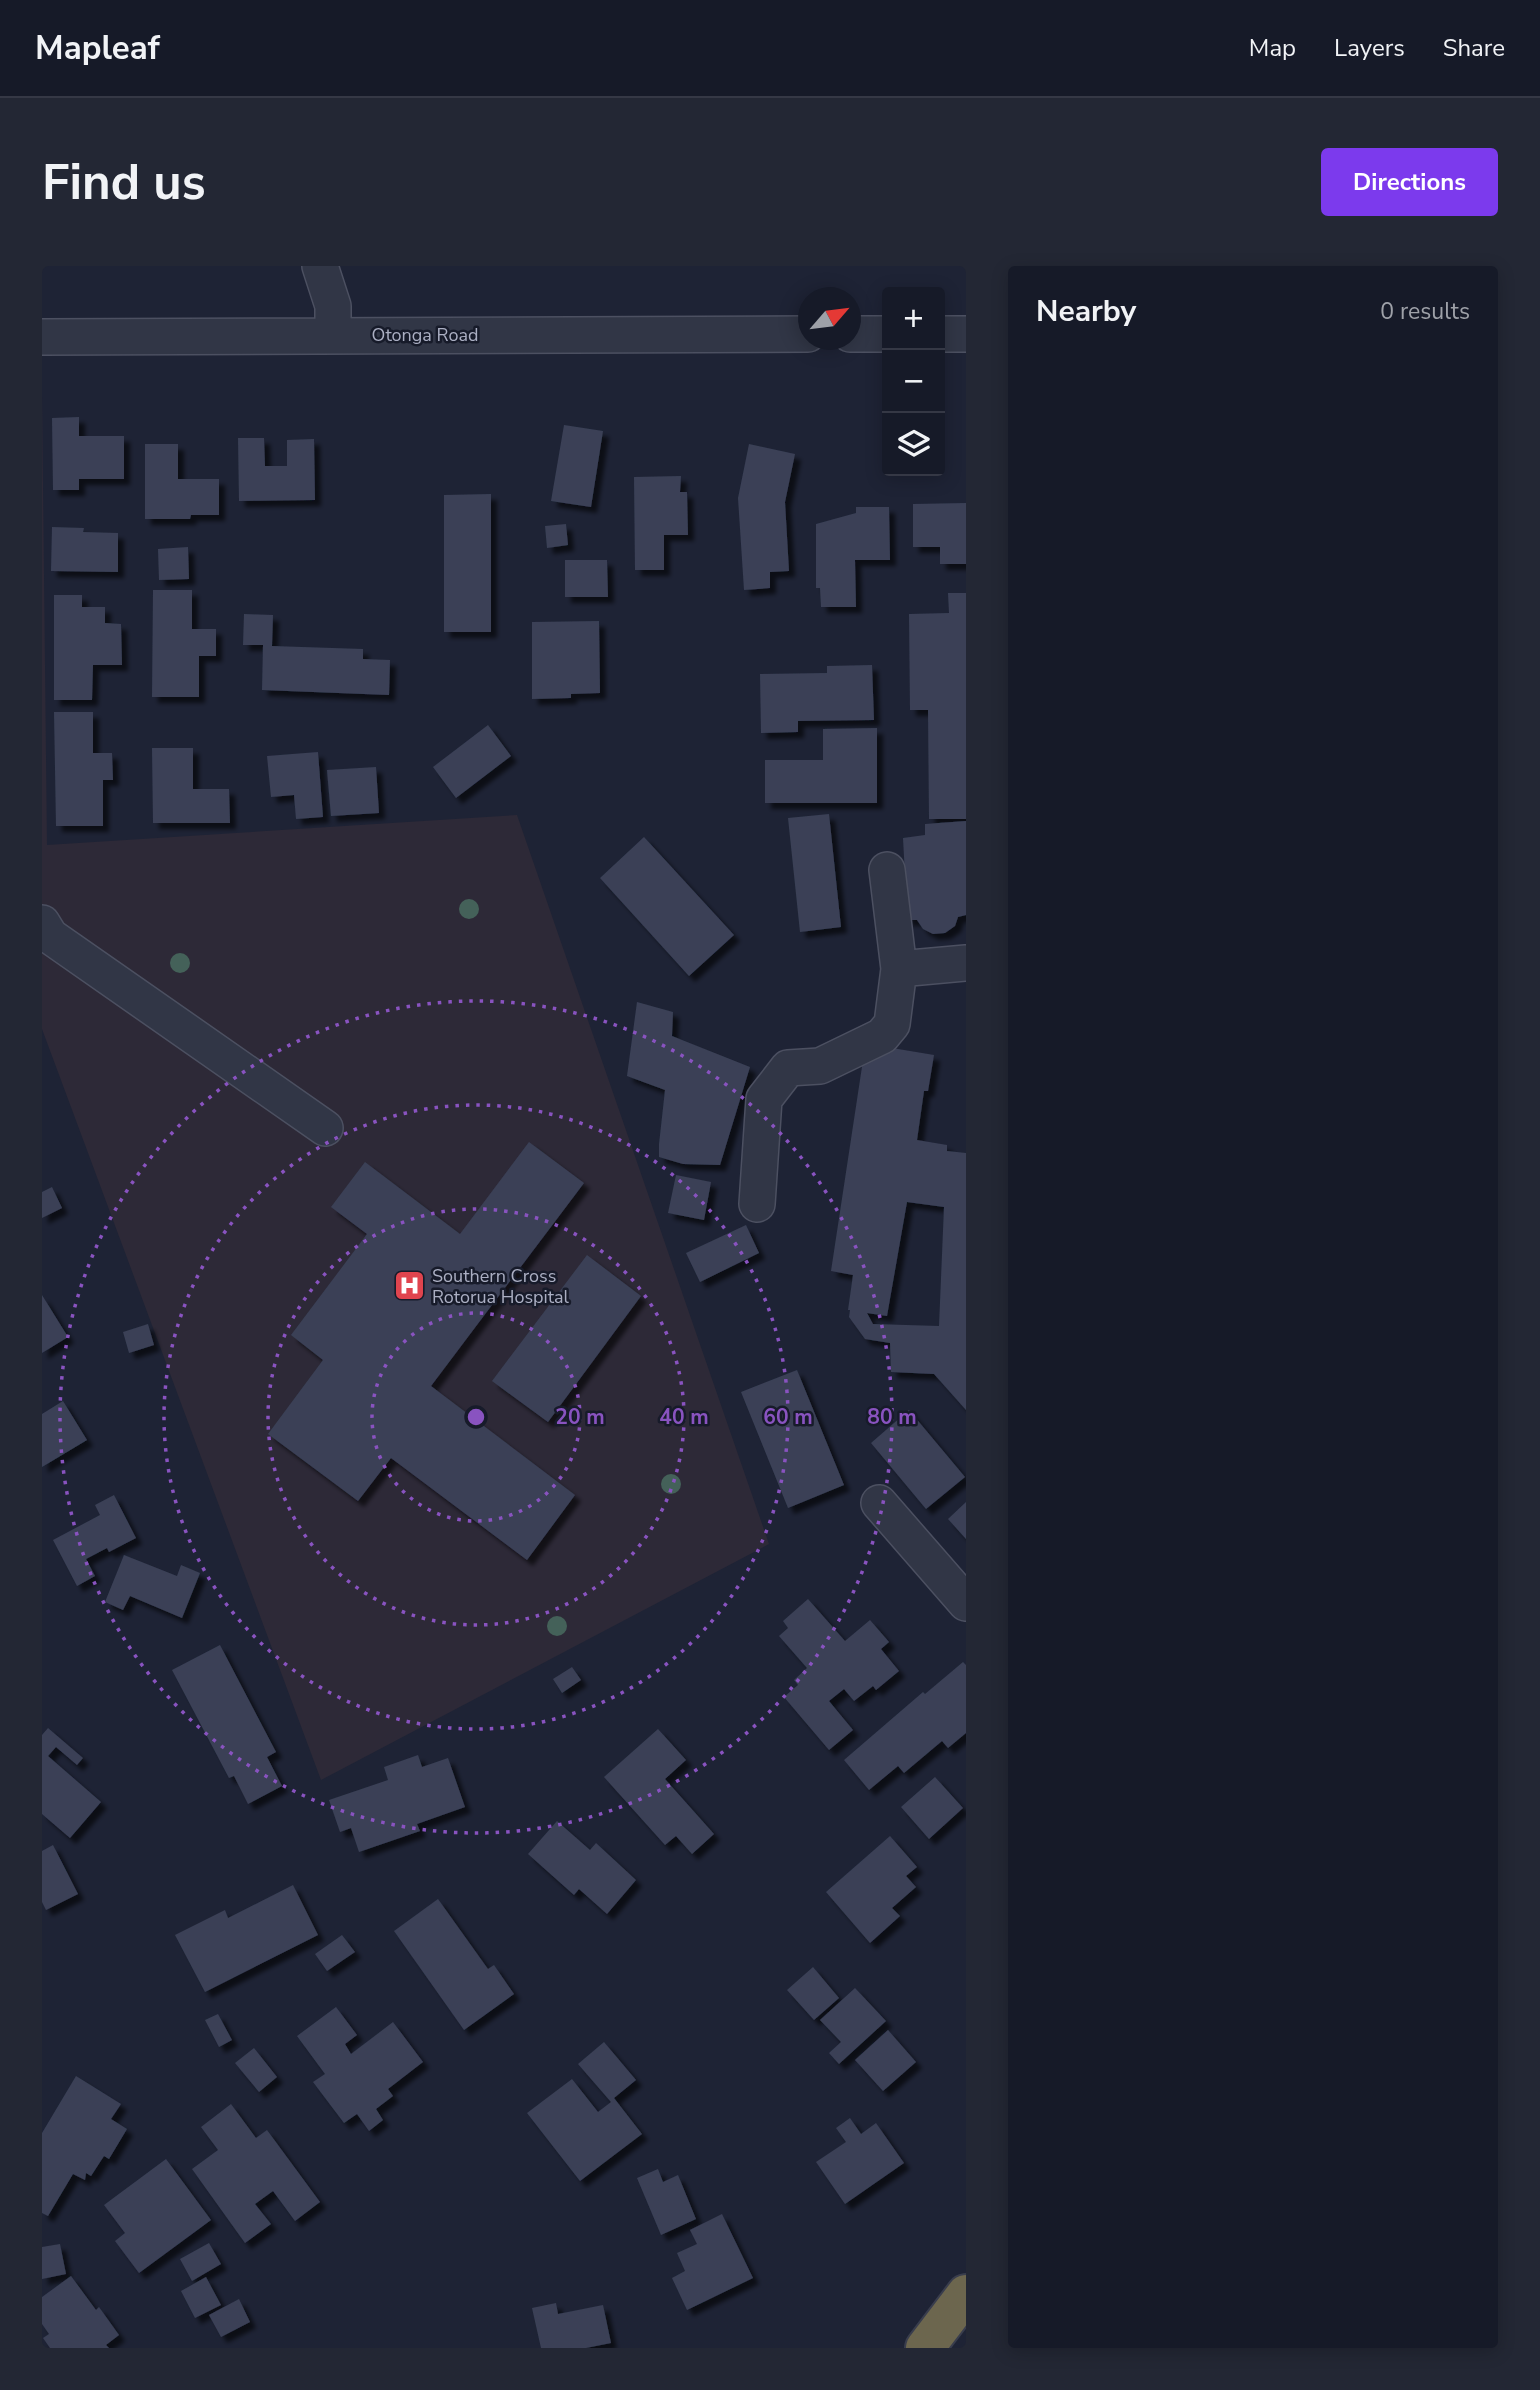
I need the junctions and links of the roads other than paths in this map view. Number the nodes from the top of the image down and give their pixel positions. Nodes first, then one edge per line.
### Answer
1 (320, 266) edge
2 (798, 334) edge
3 (861, 334) edge
4 (882, 334) edge
5 (945, 334) edge
6 (966, 334) edge
7 (333, 336) junction
8 (42, 337) edge
9 (887, 870) dead end
10 (42, 923) edge
11 (966, 963) edge
12 (899, 970) junction
13 (325, 1128) dead end
14 (757, 1204) dead end
15 (879, 1503) dead end
16 (966, 1603) edge
17 (966, 2294) edge
18 (925, 2348) edge

1 - 7 street
2 - 7 street, Otonga Road
3 - 4 street
5 - 6 street
7 - 8 street, Otonga Road
9 - 12 street
10 - 13 street
11 - 12 street
12 - 14 street
15 - 16 street
17 - 18 highway

